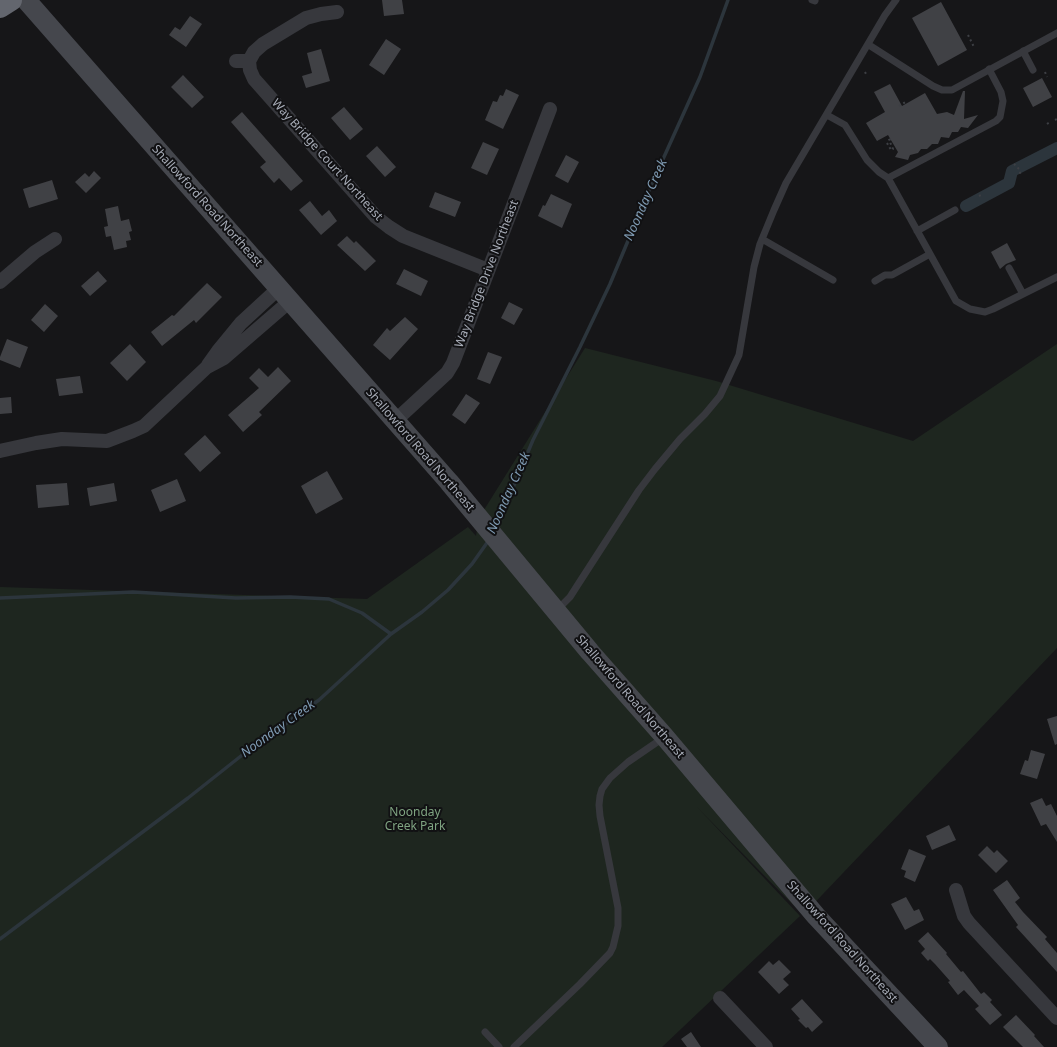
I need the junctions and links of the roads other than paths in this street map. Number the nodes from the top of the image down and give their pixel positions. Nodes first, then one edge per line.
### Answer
1 (11, 0) edge
2 (26, 0) edge
3 (896, 0) edge
4 (0, 7) edge
5 (337, 12) dead end
6 (1057, 33) edge
7 (869, 45) junction
8 (1023, 51) junction
9 (989, 70) junction
10 (1033, 70) dead end
11 (550, 109) dead end
12 (828, 115) junction
13 (888, 178) junction
14 (955, 210) dead end
15 (917, 231) junction
16 (55, 239) dead end
17 (762, 239) junction
18 (930, 254) junction
19 (1009, 268) dead end
20 (488, 270) junction
21 (1057, 277) edge
22 (833, 280) dead end
23 (875, 280) dead end
24 (0, 282) edge
25 (285, 294) junction
26 (1023, 294) junction
27 (396, 420) junction
28 (0, 451) edge
29 (556, 611) junction
30 (664, 736) junction
31 (956, 890) dead end
32 (720, 998) dead end
33 (1057, 1018) edge
34 (485, 1032) dead end
35 (499, 1047) edge
36 (514, 1047) edge
37 (766, 1047) edge
38 (938, 1047) edge

1 - 4 highway
2 - 25 street, Shallowford Road Northeast
3 - 7 lane
5 - 20 street, Way Bridge Court Northeast
6 - 8 lane
7 - 9 lane
7 - 12 lane
8 - 9 lane
8 - 10 lane
9 - 13 lane
11 - 20 street, Way Bridge Drive Northeast
12 - 13 lane
12 - 17 lane
13 - 15 lane
14 - 15 lane
15 - 18 lane
16 - 24 street
17 - 22 lane
17 - 29 lane
18 - 23 lane
18 - 26 lane
19 - 26 lane
20 - 27 street, Way Bridge Drive Northeast
21 - 26 lane
25 - 27 street, Shallowford Road Northeast
25 - 28 street
27 - 29 street, Shallowford Road Northeast
29 - 30 street, Shallowford Road Northeast
30 - 36 lane
30 - 38 street, Shallowford Road Northeast
31 - 33 street
32 - 37 street
34 - 35 lane

